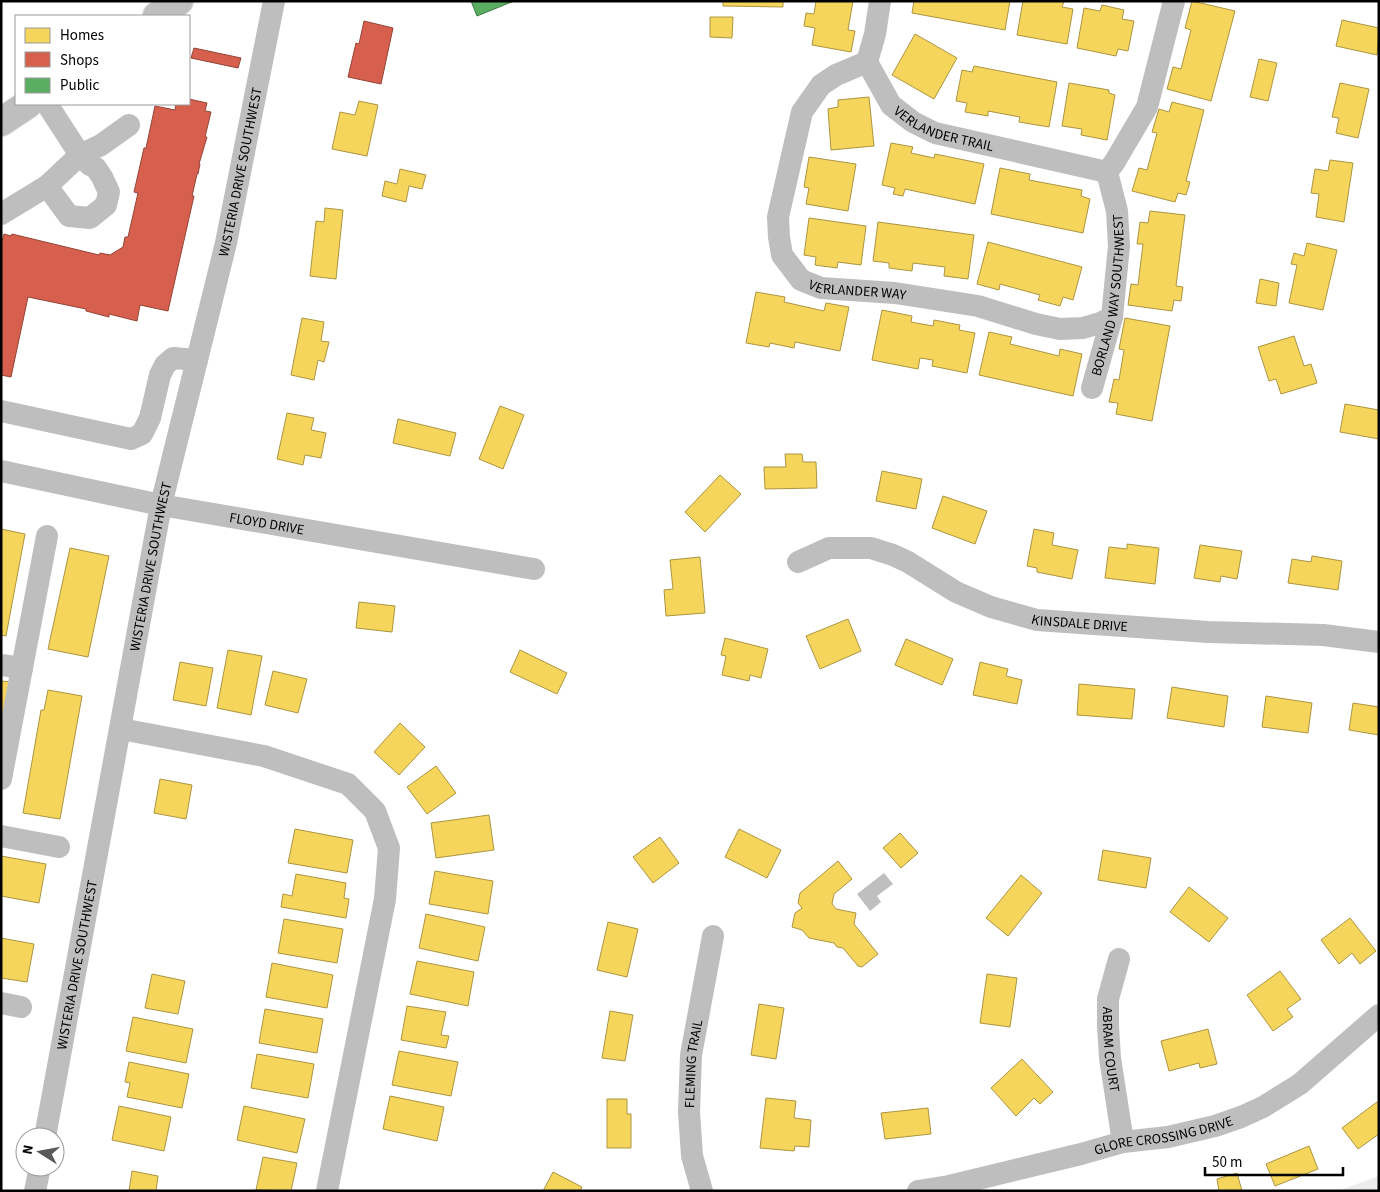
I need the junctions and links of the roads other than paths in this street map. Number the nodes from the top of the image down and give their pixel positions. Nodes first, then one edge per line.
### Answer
1 (179, 1) edge
2 (274, 1) edge
3 (880, 1) edge
4 (1172, 2) edge
5 (158, 15) edge
6 (868, 62) junction
7 (26, 105) edge
8 (48, 105) edge
9 (1, 122) edge
10 (129, 125) dead end
11 (80, 156) junction
12 (1107, 172) junction
13 (48, 186) junction
14 (1, 214) edge
15 (1112, 318) junction
16 (197, 360) junction
17 (1092, 388) dead end
18 (1, 411) edge
19 (1, 471) edge
20 (161, 505) junction
21 (47, 536) dead end
22 (798, 562) dead end
23 (534, 570) dead end
24 (1379, 642) edge
25 (12, 666) edge
26 (121, 729) junction
27 (1, 779) edge
28 (1, 836) edge
29 (59, 847) dead end
30 (713, 936) dead end
31 (1120, 959) dead end
32 (1379, 1015) edge
33 (47, 1127) edge
34 (1123, 1142) junction
35 (38, 1177) edge
36 (35, 1191) edge
37 (327, 1191) edge
38 (702, 1191) edge
39 (918, 1191) edge

1 - 5 main road
2 - 16 street, WISTERIA DRIVE SOUTHWEST
3 - 6 street
4 - 12 street
6 - 12 street, VERLANDER TRAIL
6 - 15 street, VERLANDER WAY
7 - 9 main road
8 - 11 street
10 - 11 street
11 - 13 street
11 - 13 street
12 - 15 street, BORLAND WAY SOUTHWEST
13 - 14 street
15 - 17 street, BORLAND WAY SOUTHWEST
16 - 18 street
16 - 20 street, WISTERIA DRIVE SOUTHWEST
19 - 20 street, FLOYD DRIVE
20 - 23 street, FLOYD DRIVE
20 - 26 street, WISTERIA DRIVE SOUTHWEST
21 - 25 street
22 - 24 street, KINSDALE DRIVE
25 - 27 street
26 - 33 street, WISTERIA DRIVE SOUTHWEST
26 - 37 street
28 - 29 street
30 - 38 street, FLEMING TRAIL
31 - 34 street, ABRAM COURT
32 - 34 street, GLORE CROSSING DRIVE
34 - 39 street, GLORE CROSSING DRIVE
35 - 36 street

